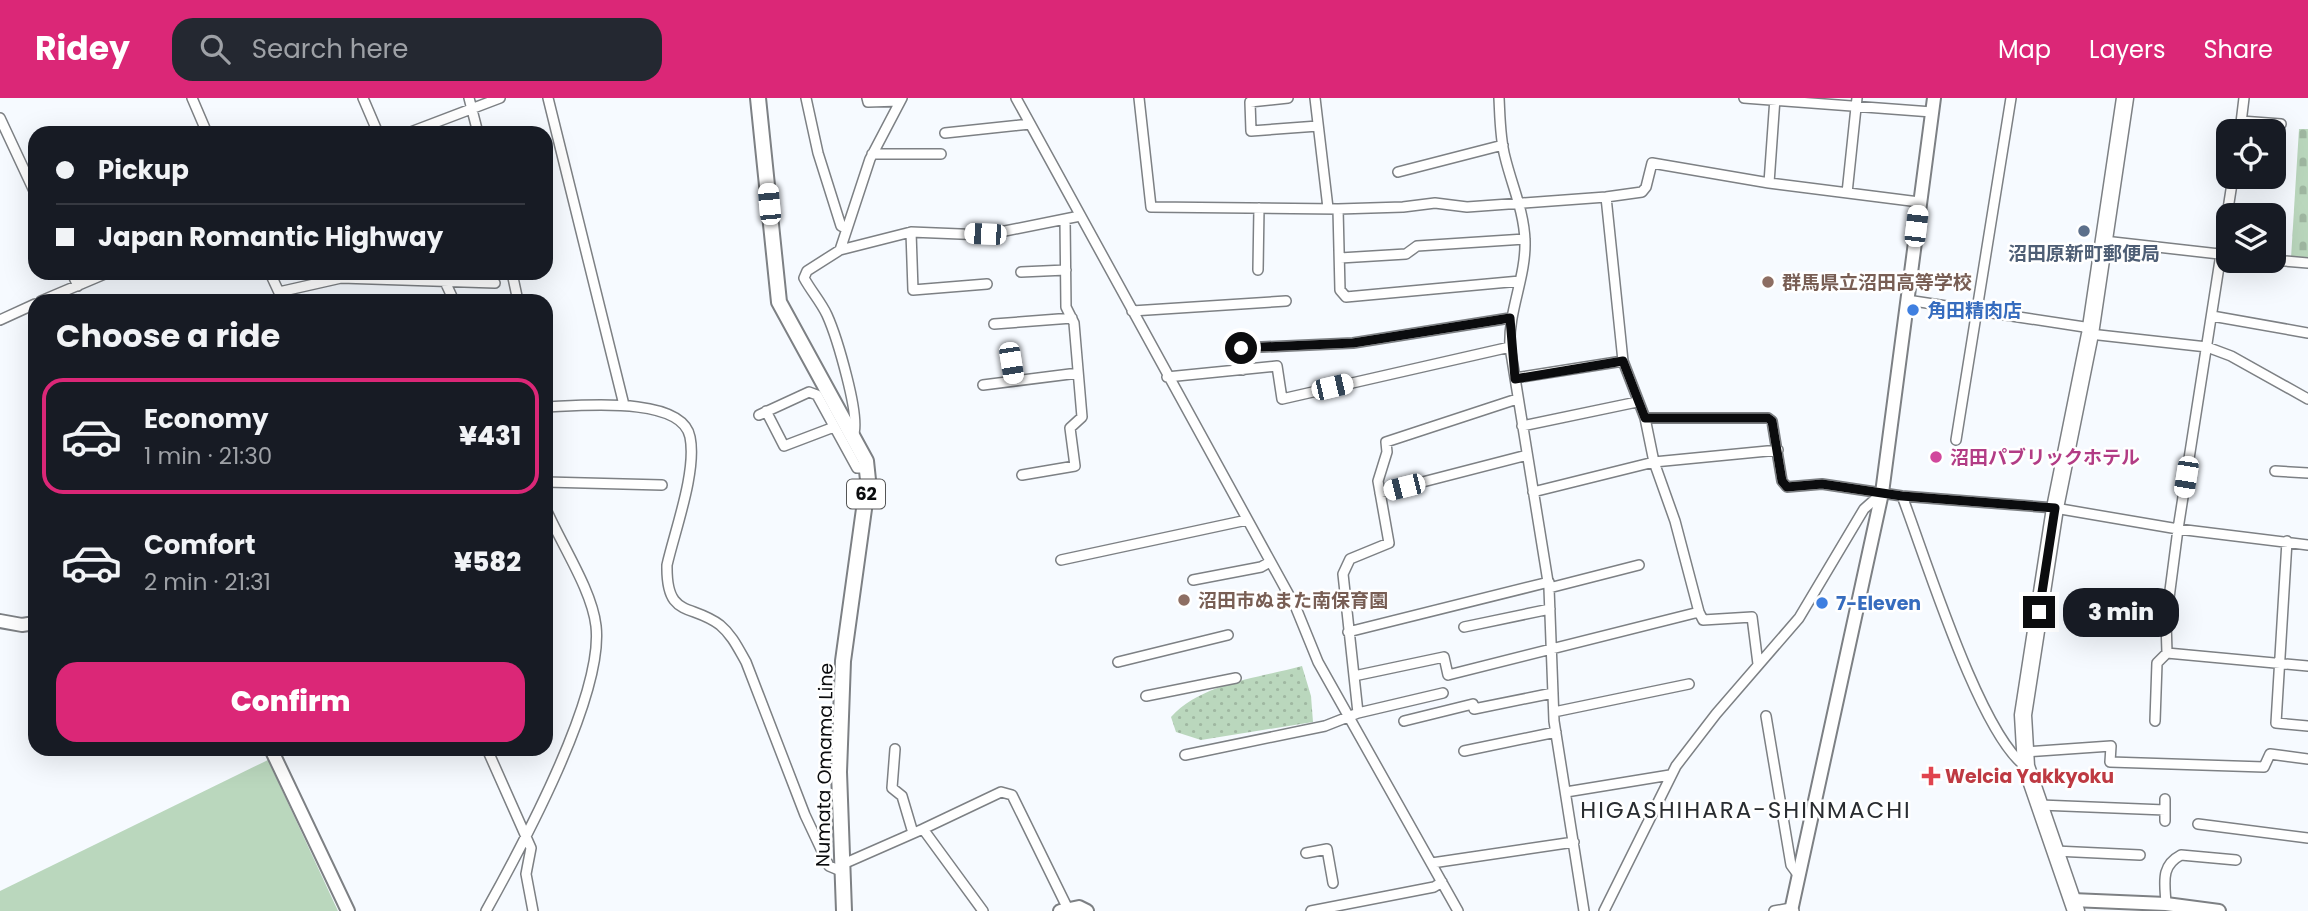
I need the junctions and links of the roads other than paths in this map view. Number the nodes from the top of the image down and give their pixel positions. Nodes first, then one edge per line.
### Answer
1 (192, 98) edge
2 (363, 98) edge
3 (469, 98) edge
4 (500, 98) edge
5 (548, 98) edge
6 (758, 98) edge
7 (806, 98) edge
8 (867, 98) edge
9 (1016, 98) edge
10 (1139, 98) edge
11 (1288, 98) edge
12 (1315, 98) edge
13 (1499, 98) edge
14 (1744, 98) edge
15 (1934, 98) edge
16 (2011, 98) edge
17 (2125, 98) edge
18 (2244, 98) edge
19 (901, 99) edge
20 (1774, 99) edge
21 (1857, 102) edge
22 (472, 108) junction
23 (1932, 112) junction
24 (0, 118) edge
25 (2241, 119) edge
26 (1030, 124) junction
27 (204, 126) edge
28 (375, 126) edge
29 (426, 126) edge
30 (476, 126) edge
31 (1318, 127) junction
32 (945, 133) dead end
33 (1503, 145) junction
34 (872, 154) junction
35 (941, 154) dead end
36 (1398, 172) dead end
37 (28, 178) edge
38 (1769, 183) junction
39 (1847, 193) junction
40 (1606, 197) junction
41 (1520, 201) junction
42 (1919, 202) junction
43 (1259, 208) junction
44 (1333, 209) junction
45 (1080, 216) junction
46 (1065, 219) junction
47 (845, 228) junction
48 (911, 232) junction
49 (1525, 240) junction
50 (2104, 242) junction
51 (839, 250) junction
52 (2216, 254) edge
53 (1340, 257) junction
54 (2286, 261) edge
55 (2308, 263) edge
56 (1066, 270) junction
57 (1258, 270) dead end
58 (1021, 272) dead end
59 (2221, 273) edge
60 (75, 280) edge
61 (91, 280) edge
62 (335, 280) edge
63 (473, 280) edge
64 (1520, 281) junction
65 (495, 283) dead end
66 (987, 284) dead end
67 (78, 286) junction
68 (65, 294) edge
69 (290, 294) edge
70 (1907, 300) junction
71 (1286, 301) dead end
72 (28, 307) edge
73 (1132, 311) junction
74 (1977, 311) junction
75 (2212, 316) junction
76 (1072, 318) junction
77 (1510, 318) junction
78 (0, 320) edge
79 (994, 324) dead end
80 (2091, 331) junction
81 (2308, 333) edge
82 (2207, 347) junction
83 (1510, 348) junction
84 (1623, 361) junction
85 (1011, 363) dead end
86 (1243, 370) junction
87 (1078, 373) junction
88 (1167, 377) junction
89 (1515, 379) junction
90 (1014, 381) junction
91 (984, 385) dead end
92 (1517, 399) junction
93 (2308, 399) edge
94 (1637, 402) junction
95 (624, 405) junction
96 (553, 407) edge
97 (1645, 418) junction
98 (1522, 426) junction
99 (834, 427) junction
100 (853, 438) junction
101 (1956, 440) dead end
102 (1778, 450) junction
103 (1527, 455) junction
104 (1654, 463) junction
105 (866, 468) junction
106 (2275, 471) dead end
107 (2308, 473) edge
108 (1022, 475) dead end
109 (553, 482) edge
110 (662, 485) dead end
111 (1533, 492) junction
112 (1380, 493) junction
113 (1882, 493) junction
114 (1902, 496) junction
115 (2055, 508) junction
116 (1247, 520) junction
117 (553, 524) edge
118 (2178, 529) junction
119 (2287, 541) junction
120 (2308, 545) edge
121 (1061, 560) dead end
122 (1270, 562) junction
123 (1639, 565) dead end
124 (1193, 580) dead end
125 (1549, 585) junction
126 (1550, 610) junction
127 (1699, 612) junction
128 (0, 621) edge
129 (28, 624) edge
130 (1464, 627) dead end
131 (1348, 632) junction
132 (1228, 635) dead end
133 (1552, 648) junction
134 (2167, 653) junction
135 (1118, 662) dead end
136 (1758, 664) junction
137 (2281, 664) junction
138 (2308, 666) edge
139 (1354, 676) junction
140 (1236, 678) dead end
141 (1689, 684) dead end
142 (1443, 693) dead end
143 (1553, 693) junction
144 (1146, 696) dead end
145 (1554, 712) junction
146 (1354, 714) junction
147 (1766, 716) dead end
148 (1404, 721) dead end
149 (2155, 721) dead end
150 (2308, 726) edge
151 (1556, 733) junction
152 (895, 749) dead end
153 (1464, 751) dead end
154 (1185, 755) dead end
155 (274, 756) edge
156 (490, 756) edge
157 (2025, 759) junction
158 (2308, 759) edge
159 (1670, 775) junction
160 (1566, 792) junction
161 (2165, 799) dead end
162 (2040, 805) junction
163 (2165, 810) junction
164 (2165, 821) dead end
165 (2198, 824) dead end
166 (923, 829) junction
167 (526, 833) junction
168 (913, 833) junction
169 (2308, 838) edge
170 (1574, 842) junction
171 (2053, 850) junction
172 (1306, 853) dead end
173 (2140, 855) dead end
174 (2236, 860) dead end
175 (1432, 863) junction
176 (841, 868) junction
177 (1799, 876) junction
178 (1442, 882) junction
179 (1333, 883) dead end
180 (2166, 904) junction
181 (2074, 906) edge
182 (1063, 909) edge
183 (1792, 910) edge
184 (348, 911) edge
185 (486, 911) edge
186 (533, 911) edge
187 (844, 911) edge
188 (982, 911) edge
189 (1087, 911) edge
190 (1311, 911) edge
191 (1458, 911) edge
192 (1584, 911) edge
193 (1604, 911) edge
194 (1774, 911) edge
195 (2220, 911) edge

1 - 27 street
2 - 28 street
3 - 22 street
4 - 22 street
5 - 95 street
6 - 100 main road, Numata Omama Line / 62
7 - 47 street
8 - 19 street
9 - 26 street
10 - 43 street
11 - 31 street
12 - 31 street
13 - 33 street
14 - 20 street
15 - 23 street
16 - 74 street
17 - 50 highway
18 - 25 street
19 - 34 street
20 - 21 street
20 - 38 street
21 - 23 street
21 - 39 street
22 - 29 street
22 - 30 street
23 - 42 street
24 - 37 street
26 - 32 street
26 - 45 street
31 - 44 street
33 - 36 street
33 - 41 street
34 - 35 street
34 - 47 street
38 - 39 street
38 - 40 street
39 - 42 street
40 - 41 street
40 - 84 street
41 - 44 street
41 - 49 street
42 - 70 street
43 - 44 street
43 - 57 street
44 - 53 street
45 - 46 street
45 - 73 street
46 - 48 street
46 - 56 street
47 - 51 street
48 - 51 street
48 - 66 street
49 - 53 street
49 - 64 street
50 - 52 street
50 - 80 highway
51 - 100 street
53 - 64 street
54 - 55 street
56 - 58 street
56 - 76 street
59 - 75 street
60 - 67 street
61 - 67 street
62 - 69 street
63 - 65 street
64 - 77 street
67 - 68 street
70 - 74 street
70 - 113 street
71 - 73 street
72 - 78 street
73 - 88 street
74 - 80 street
74 - 101 street
75 - 81 street
75 - 82 street
76 - 79 street
76 - 87 street
77 - 83 street
77 - 86 street
80 - 82 street
80 - 115 highway
82 - 93 street
82 - 118 street
83 - 86 street
83 - 89 street
84 - 89 street
84 - 94 street
85 - 90 street
86 - 88 street
87 - 90 street
87 - 108 street
88 - 116 street
89 - 92 street
90 - 91 street
92 - 98 street
92 - 112 street
94 - 97 street
94 - 98 street
95 - 96 street
95 - 176 street
97 - 102 street
97 - 104 street
98 - 103 street
99 - 99 street
99 - 105 street
100 - 105 main road, Numata Omama Line / 62
102 - 104 street
102 - 113 street
103 - 111 street
103 - 112 street
104 - 111 street
104 - 127 street
105 - 176 main road, Numata Omama Line / 62
106 - 107 street
109 - 110 street
111 - 125 street
112 - 131 street
113 - 114 street
113 - 136 street
113 - 177 street
114 - 115 street
114 - 157 street
115 - 118 street
115 - 157 highway
116 - 121 street
116 - 122 street
117 - 167 street
118 - 119 street
118 - 134 street
119 - 120 street
119 - 137 street
122 - 124 street
122 - 146 street
123 - 125 street
125 - 126 street
125 - 131 street
126 - 130 street
126 - 133 street
127 - 133 street
127 - 136 street
128 - 129 street
131 - 139 street
132 - 135 street
133 - 139 street
133 - 143 street
134 - 137 street
134 - 149 street
136 - 159 street
137 - 138 street
137 - 150 street
139 - 146 street
140 - 144 street
141 - 145 street
142 - 146 street
143 - 145 street
143 - 148 street
145 - 151 street
146 - 154 street
146 - 175 street
147 - 177 street
151 - 153 street
151 - 160 street
152 - 168 street
155 - 184 street
156 - 167 street
157 - 158 street
157 - 162 highway
159 - 160 street
159 - 193 street
160 - 170 street
161 - 163 street
162 - 163 street
162 - 171 highway
163 - 164 street
165 - 169 street
166 - 168 street
166 - 182 street
166 - 188 street
167 - 185 street
167 - 186 street
168 - 176 street
170 - 175 street
170 - 192 street
171 - 173 street
171 - 181 highway
172 - 179 street
174 - 180 street
175 - 178 street
176 - 187 main road, Numata Omama Line / 62
177 - 183 street
178 - 190 street
178 - 191 street
180 - 181 street
180 - 195 street
182 - 189 street
183 - 194 street

